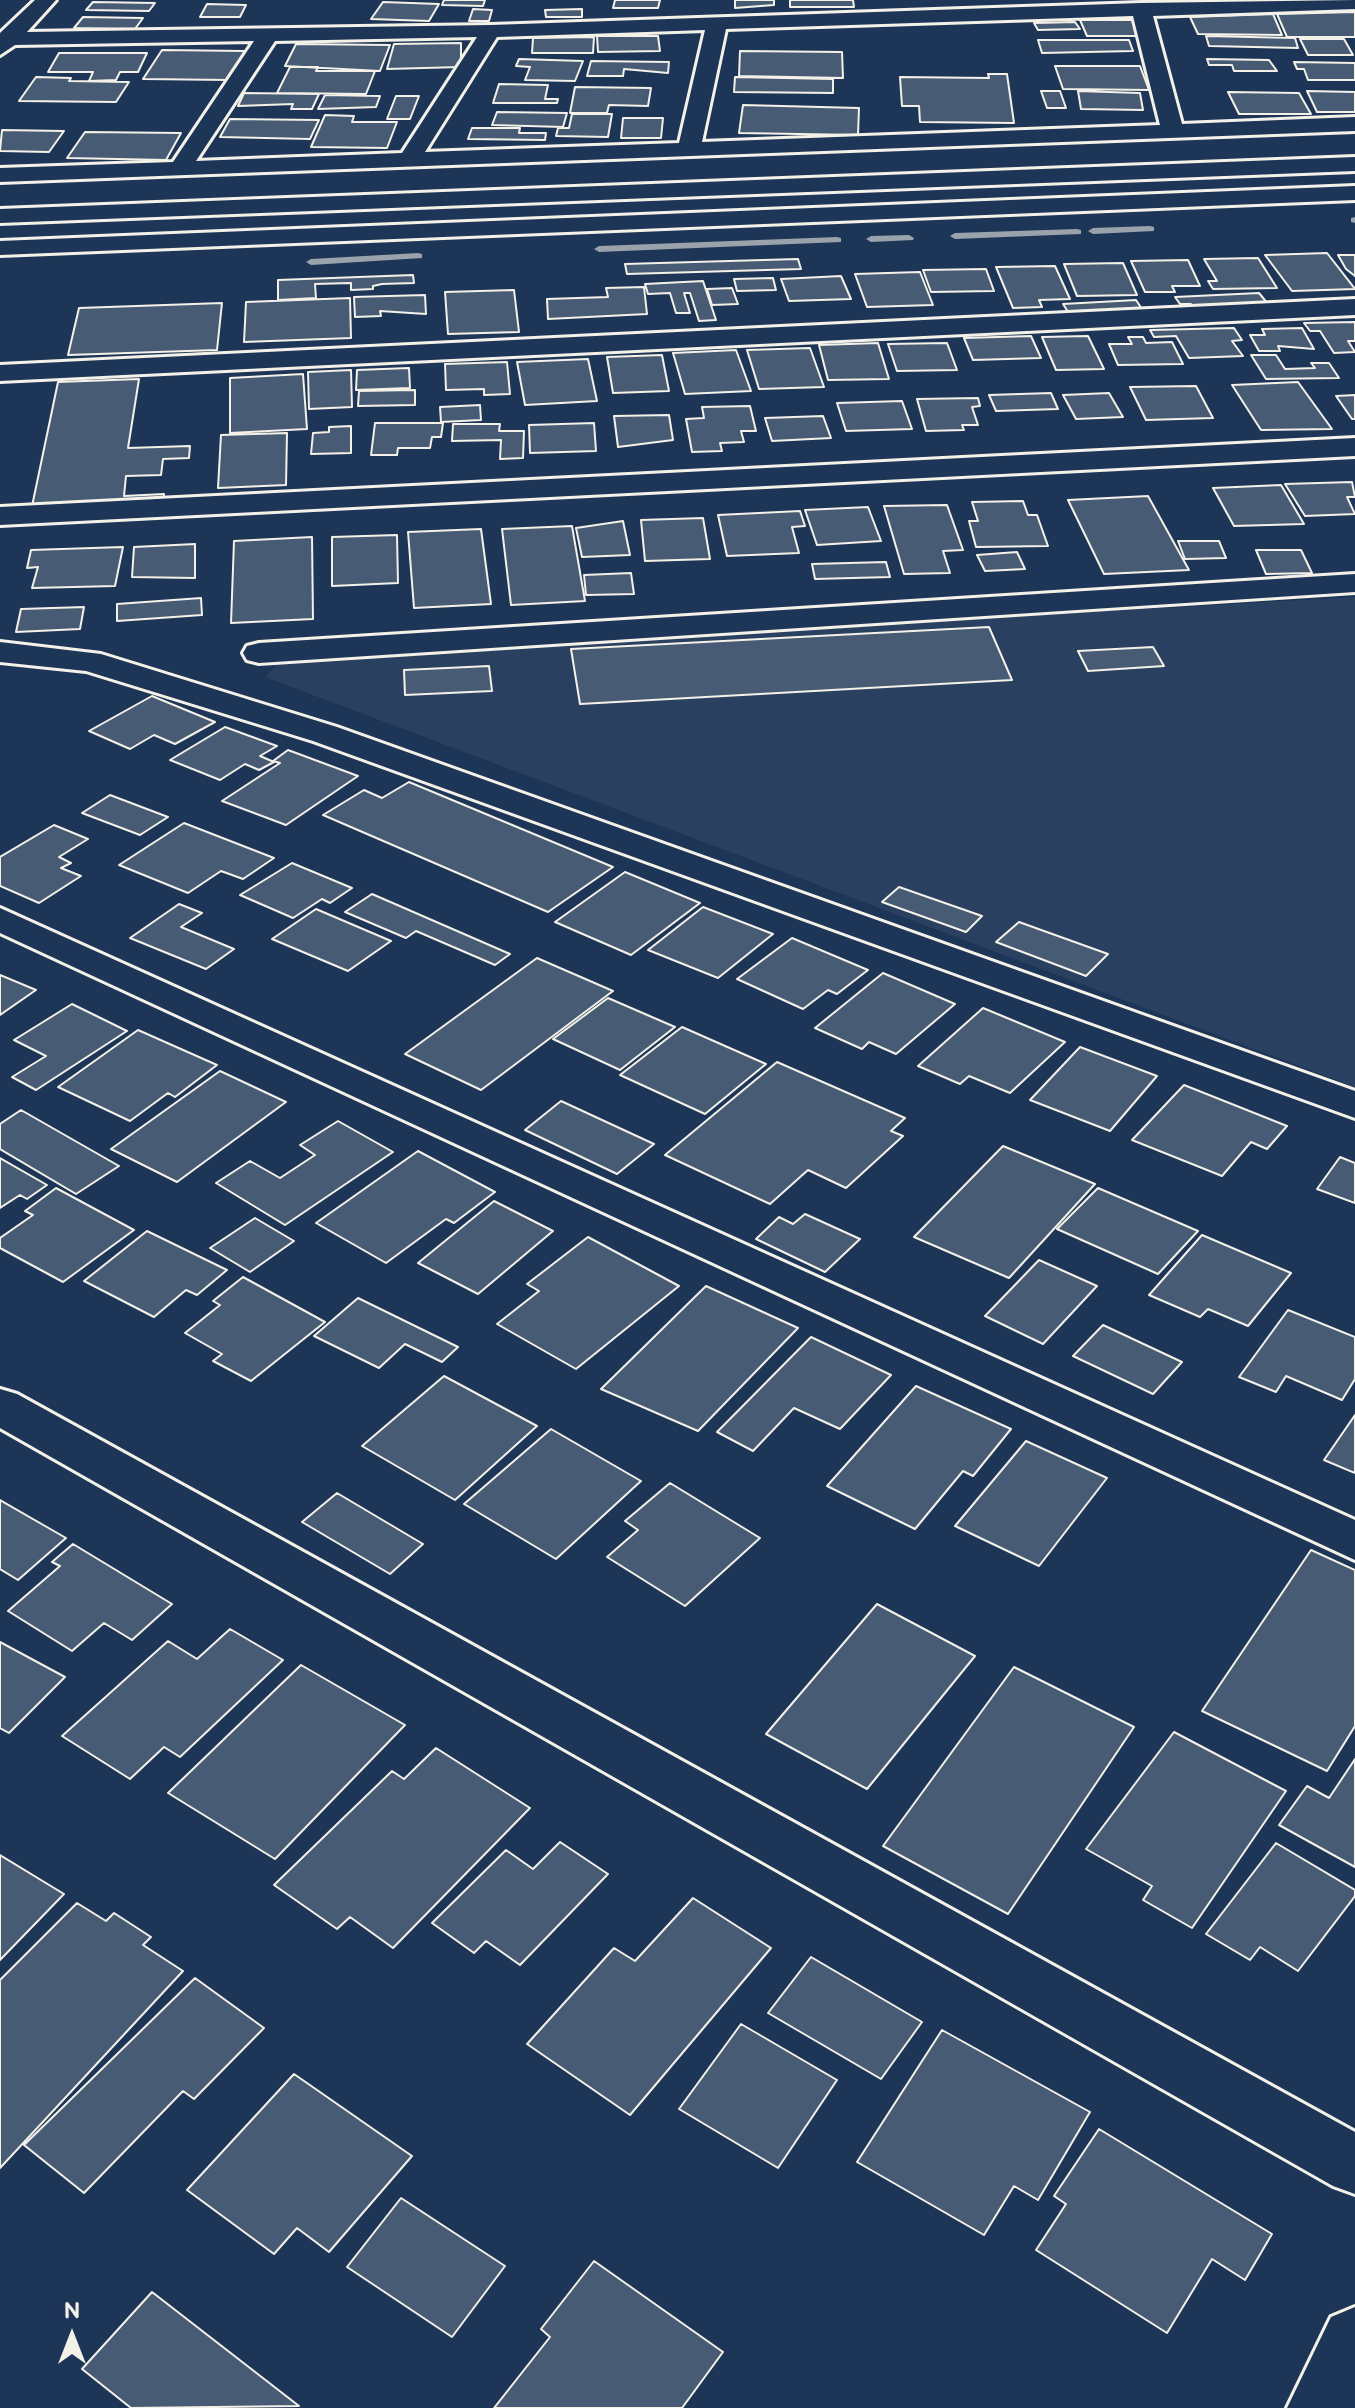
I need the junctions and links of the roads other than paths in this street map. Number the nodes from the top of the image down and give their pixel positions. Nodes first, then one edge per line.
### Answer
1 (46, 0) edge
2 (1355, 3) edge
3 (1141, 9) junction
4 (717, 23) junction
5 (491, 31) junction
6 (268, 36) junction
7 (4, 43) edge
8 (1355, 124) edge
9 (1173, 131) junction
10 (1355, 142) edge
11 (689, 149) junction
12 (409, 160) junction
13 (1355, 164) edge
14 (180, 168) junction
15 (0, 175) edge
16 (1355, 193) edge
17 (0, 194) edge
18 (0, 216) edge
19 (0, 248) edge
20 (1355, 307) edge
21 (0, 373) edge
22 (1355, 447) edge
23 (0, 516) edge
24 (1355, 583) edge
25 (0, 652) edge
26 (259, 653) dead end
27 (0, 919) edge
28 (1355, 1105) edge
29 (0, 1406) edge
30 (1355, 1541) edge
31 (1355, 2165) edge
32 (1355, 2340) edge
33 (1321, 2408) edge

1 - 7 street
2 - 3 street
3 - 4 street
3 - 9 street
4 - 5 street
4 - 11 street
5 - 6 street
5 - 12 street
6 - 7 street
6 - 14 street
8 - 9 street
9 - 11 street
10 - 17 street
11 - 12 street
12 - 14 street
13 - 18 street
14 - 15 street
16 - 19 street
20 - 21 street
22 - 23 street
24 - 26 street
25 - 28 street
27 - 30 street
29 - 31 street
32 - 33 street

